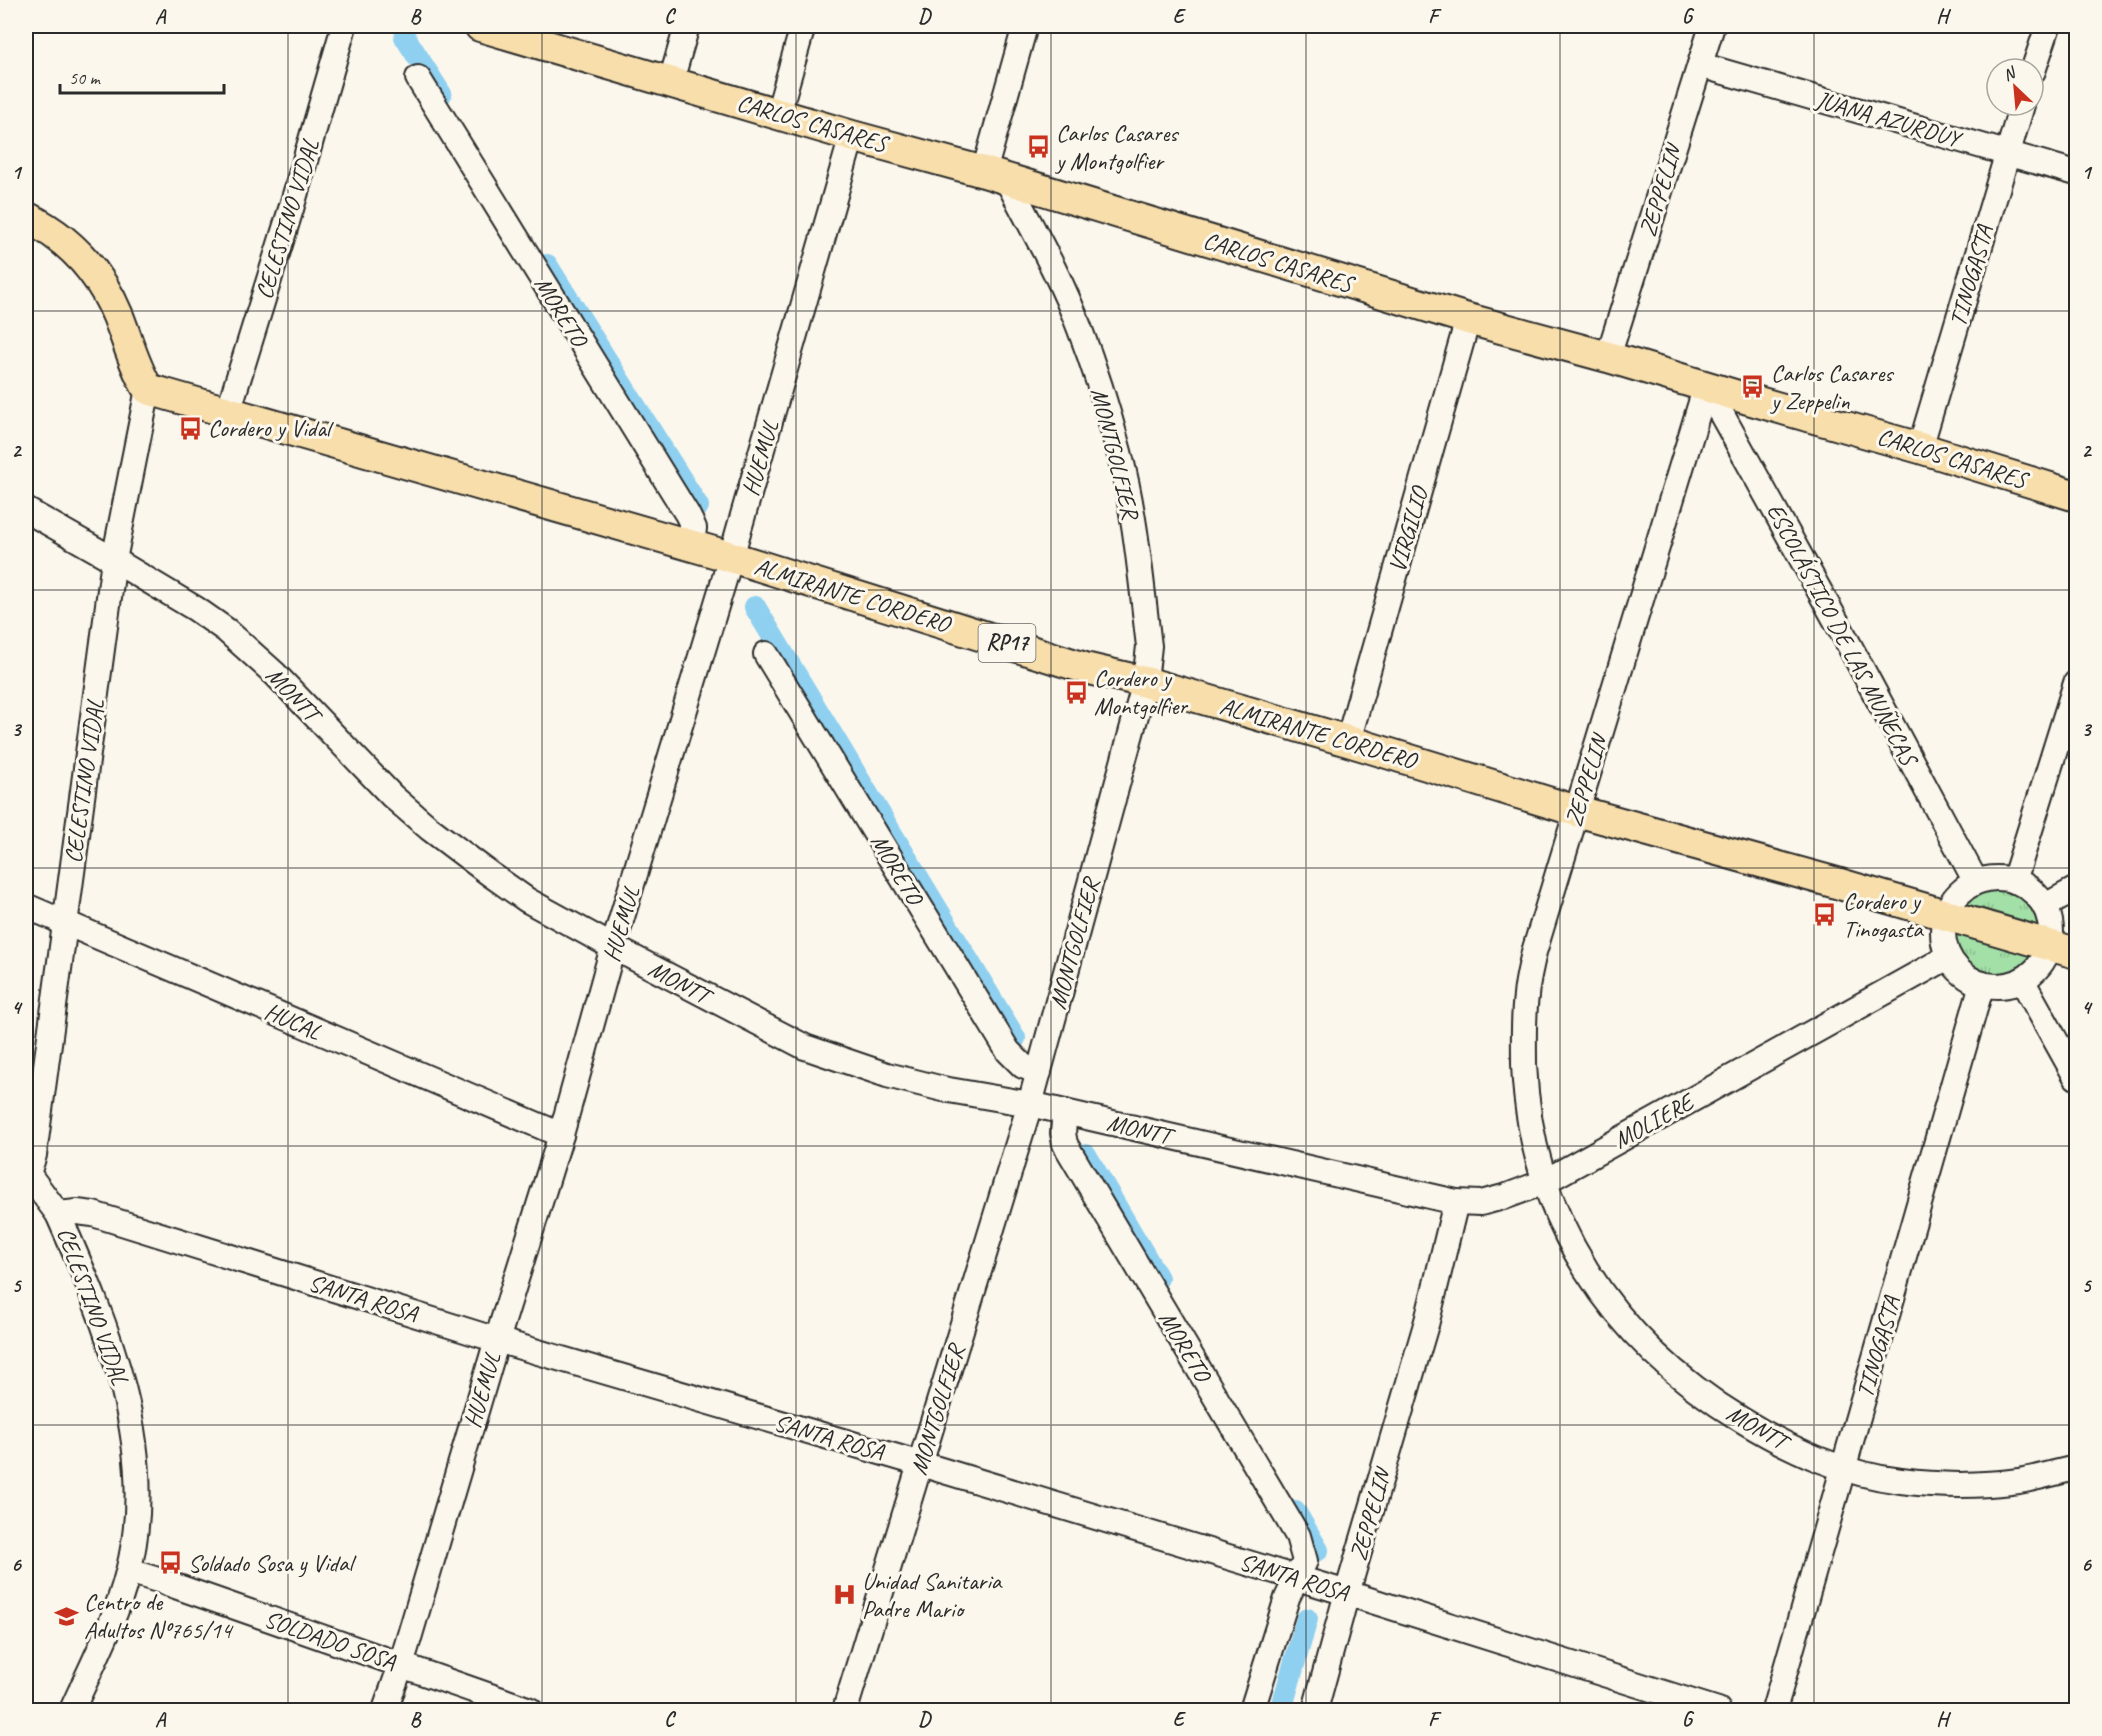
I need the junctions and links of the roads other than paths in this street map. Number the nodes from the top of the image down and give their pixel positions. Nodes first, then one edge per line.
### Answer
1 (344, 26) edge
2 (480, 26) edge
3 (687, 26) edge
4 (803, 26) edge
5 (1025, 26) edge
6 (1712, 26) edge
7 (2048, 26) edge
8 (2038, 57) edge
9 (1700, 65) junction
10 (418, 78) dead end
11 (671, 81) junction
12 (778, 114) junction
13 (2018, 117) edge
14 (852, 136) junction
15 (2007, 153) junction
16 (2076, 173) edge
17 (995, 176) junction
18 (26, 217) edge
19 (1467, 319) junction
20 (1608, 357) junction
21 (1706, 386) junction
22 (148, 389) junction
23 (228, 412) junction
24 (1920, 448) junction
25 (2076, 496) edge
26 (26, 510) edge
27 (692, 546) junction
28 (731, 557) junction
29 (114, 560) junction
30 (766, 654) dead end
31 (1145, 682) junction
32 (2076, 683) edge
33 (1348, 741) junction
34 (1577, 811) junction
35 (2014, 881) junction
36 (1976, 882) junction
37 (2076, 889) edge
38 (26, 906) edge
39 (2045, 906) junction
40 (1946, 915) junction
41 (65, 924) junction
42 (614, 947) junction
43 (2063, 949) edge
44 (1948, 957) junction
45 (2022, 980) junction
46 (1982, 984) junction
47 (1039, 1072) junction
48 (2076, 1077) edge
49 (1030, 1104) junction
50 (1065, 1112) junction
51 (561, 1135) junction
52 (27, 1175) edge
53 (1544, 1182) junction
54 (1456, 1202) junction
55 (58, 1214) junction
56 (497, 1340) junction
57 (921, 1464) junction
58 (2076, 1468) edge
59 (1843, 1469) junction
60 (129, 1571) junction
61 (1296, 1578) junction
62 (1347, 1593) junction
63 (401, 1665) junction
64 (72, 1710) edge
65 (385, 1710) edge
66 (530, 1710) edge
67 (845, 1710) edge
68 (1252, 1710) edge
69 (1315, 1710) edge
70 (1718, 1710) edge
71 (1774, 1710) edge

1 - 23 street, CELESTINO VIDAL
2 - 11 main road, CARLOS CASARES
3 - 11 street
4 - 12 street
5 - 17 street
6 - 9 street, ZEPPELIN
7 - 8 street
9 - 15 street, JUANA AZURDUY
9 - 20 street, ZEPPELIN
10 - 27 street, MORETO
11 - 12 main road, CARLOS CASARES
12 - 14 main road, CARLOS CASARES
13 - 15 street, TINOGASTA
14 - 17 main road, CARLOS CASARES
14 - 28 street, HUEMUL
15 - 16 street, JUANA AZURDUY
15 - 24 street, TINOGASTA
17 - 19 main road, CARLOS CASARES
17 - 31 street, MONTGOLFIER
18 - 22 main road
19 - 20 main road, CARLOS CASARES
19 - 33 street, VIRGILIO
20 - 21 main road, CARLOS CASARES
21 - 24 main road, CARLOS CASARES
21 - 34 street, ZEPPELIN
21 - 36 street, ESCOLÁSTICO DE LAS MUÑECAS
22 - 23 main road, ALMIRANTE CORDERO / RP17
22 - 29 street, CELESTINO VIDAL
23 - 27 main road, ALMIRANTE CORDERO / RP17
24 - 25 main road, CARLOS CASARES
26 - 29 street, MONTT
27 - 28 main road, ALMIRANTE CORDERO / RP17
28 - 31 main road, ALMIRANTE CORDERO / RP17
28 - 42 street, HUEMUL
29 - 41 street, CELESTINO VIDAL
29 - 42 street, MONTT
30 - 47 street, MORETO
31 - 33 main road, ALMIRANTE CORDERO / RP17
31 - 47 street, MONTGOLFIER
32 - 35 street
33 - 34 main road, ALMIRANTE CORDERO / RP17
34 - 40 main road, ALMIRANTE CORDERO / RP17
34 - 53 street, ZEPPELIN
35 - 36 street
35 - 39 street
36 - 40 street
37 - 39 street
38 - 41 street, HUCAL
39 - 43 street
40 - 43 main road, ALMIRANTE CORDERO / RP17
40 - 44 street
41 - 51 street, HUCAL
41 - 52 street, CELESTINO VIDAL
42 - 49 street, MONTT
42 - 51 street, HUEMUL
43 - 45 street
44 - 46 street
44 - 53 street, MOLIERE
45 - 46 street
45 - 48 street
46 - 59 street, TINOGASTA
47 - 49 street, MONTGOLFIER
49 - 50 street, MONTT
49 - 57 street, MONTGOLFIER
50 - 54 street, MONTT
50 - 61 street, MORETO
51 - 56 street, HUEMUL
52 - 55 street
53 - 54 street, MOLIERE
53 - 59 street, MONTT
54 - 62 street, ZEPPELIN
55 - 56 street, SANTA ROSA
55 - 60 street, CELESTINO VIDAL
56 - 57 street, SANTA ROSA
56 - 63 street, HUEMUL
57 - 61 street, SANTA ROSA
57 - 67 street, MONTGOLFIER
58 - 59 street, MONTT
59 - 71 street, TINOGASTA
60 - 63 street, SOLDADO SOSA
60 - 64 street, CELESTINO VIDAL
61 - 62 street, SANTA ROSA
61 - 68 street
62 - 69 street, ZEPPELIN
62 - 70 street, SANTA ROSA
63 - 65 street, HUEMUL
63 - 66 street, SOLDADO SOSA

